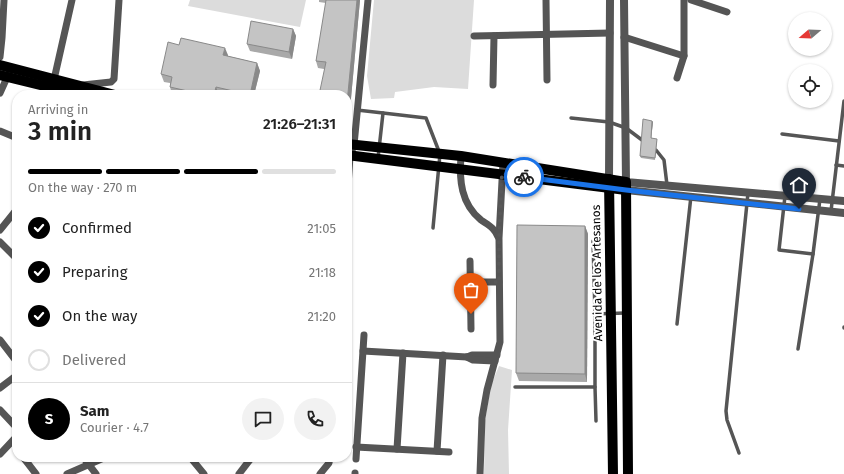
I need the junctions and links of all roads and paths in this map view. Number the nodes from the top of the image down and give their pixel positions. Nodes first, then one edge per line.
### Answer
1 (4, 0) edge
2 (72, 0) edge
3 (119, 0) edge
4 (368, 0) edge
5 (546, 0) edge
6 (610, 0) edge
7 (624, 0) edge
8 (684, 0) edge
9 (692, 0) edge
10 (727, 12) dead end
11 (610, 33) junction
12 (546, 34) junction
13 (474, 36) dead end
14 (494, 36) junction
15 (624, 36) junction
16 (684, 56) junction
17 (0, 57) edge
18 (0, 65) edge
19 (6, 73) edge
20 (677, 78) dead end
21 (547, 80) dead end
22 (53, 84) junction
23 (493, 85) dead end
24 (80, 90) edge
25 (0, 93) edge
26 (844, 101) edge
27 (357, 110) junction
28 (383, 113) junction
29 (571, 118) dead end
30 (609, 122) junction
31 (626, 128) junction
32 (0, 131) edge
33 (782, 134) dead end
34 (352, 135) edge
35 (12, 136) edge
36 (642, 140) edge
37 (839, 141) junction
38 (352, 145) edge
39 (379, 148) junction
40 (656, 150) edge
41 (440, 154) junction
42 (352, 155) edge
43 (461, 156) junction
44 (378, 159) junction
45 (503, 162) junction
46 (836, 165) junction
47 (439, 166) junction
48 (844, 166) edge
49 (460, 168) junction
50 (502, 174) junction
51 (609, 183) junction
52 (626, 186) junction
53 (667, 186) junction
54 (692, 188) junction
55 (748, 193) junction
56 (667, 194) junction
57 (785, 196) junction
58 (691, 197) junction
59 (820, 199) junction
60 (832, 200) junction
61 (844, 202) edge
62 (748, 203) junction
63 (784, 207) junction
64 (818, 211) junction
65 (831, 212) junction
66 (844, 213) edge
67 (12, 215) edge
68 (433, 228) dead end
69 (0, 230) edge
70 (499, 238) junction
71 (593, 241) dead end
72 (0, 242) edge
73 (12, 254) edge
74 (813, 254) junction
75 (470, 261) dead end
76 (470, 282) junction
77 (499, 282) junction
78 (611, 313) junction
79 (626, 313) junction
80 (594, 314) junction
81 (677, 324) dead end
82 (471, 329) dead end
83 (364, 335) dead end
84 (0, 340) edge
85 (798, 349) dead end
86 (363, 350) junction
87 (403, 353) junction
88 (444, 355) junction
89 (12, 356) edge
90 (496, 358) junction
91 (12, 379) edge
92 (515, 387) dead end
93 (595, 387) junction
94 (0, 388) edge
95 (0, 410) edge
96 (596, 421) dead end
97 (12, 423) edge
98 (12, 441) edge
99 (356, 447) junction
100 (397, 449) junction
101 (437, 451) junction
102 (449, 452) dead end
103 (739, 453) dead end
104 (0, 454) edge
105 (356, 459) dead end
106 (27, 462) edge
107 (93, 462) edge
108 (194, 462) edge
109 (248, 462) edge
110 (329, 462) edge
111 (88, 464) junction
112 (36, 474) edge
113 (67, 474) edge
114 (96, 474) edge
115 (204, 474) edge
116 (239, 474) edge
117 (320, 474) edge
118 (480, 474) edge
119 (613, 474) edge
120 (628, 474) edge

1 - 17 street
2 - 22 street
3 - 24 street
4 - 27 street
5 - 12 street
6 - 11 street, Avenida de los Artesanos
7 - 15 street
8 - 16 street
9 - 10 street
11 - 12 street
11 - 30 street, Avenida de los Artesanos
12 - 14 street
12 - 21 street
13 - 14 street
14 - 23 street
15 - 16 street
15 - 31 street
16 - 20 street
18 - 19 main road
19 - 22 main road
19 - 25 street
22 - 24 main road
26 - 37 lane
27 - 28 lane
27 - 34 street
28 - 39 lane
28 - 41 lane
29 - 30 lane
30 - 31 lane
30 - 51 street, Avenida de los Artesanos
31 - 36 lane
31 - 52 street
32 - 35 street
33 - 37 lane
37 - 46 lane
38 - 39 main road
39 - 41 main road
39 - 44 lane
40 - 53 lane
41 - 43 main road
41 - 47 lane
42 - 44 main road
43 - 45 main road
43 - 49 street
44 - 47 main road
45 - 50 street
45 - 51 main road
46 - 48 lane
46 - 60 lane
47 - 49 main road
47 - 68 lane
49 - 50 main road
49 - 70 street
50 - 51 main road
50 - 70 street
51 - 52 main road
51 - 78 main road, Avenida de los Artesanos
52 - 53 street
52 - 56 street
52 - 79 main road
53 - 54 street
53 - 56 lane
54 - 55 street
54 - 58 lane
55 - 57 street
55 - 62 lane
56 - 58 street
57 - 59 street
57 - 63 lane
58 - 62 street
58 - 81 lane
59 - 60 street
59 - 64 lane
60 - 61 street
60 - 65 lane
62 - 63 street
62 - 103 lane
63 - 64 street
63 - 74 lane
64 - 65 street
64 - 74 lane
65 - 66 street
67 - 69 street
70 - 77 street
71 - 80 lane
72 - 73 street
74 - 85 lane
75 - 76 street
76 - 77 street
76 - 82 street
77 - 90 street
78 - 79 lane
78 - 80 lane
78 - 119 main road, Avenida de los Artesanos
79 - 120 main road
80 - 93 lane
83 - 86 street
84 - 89 street
86 - 87 street
86 - 99 street
87 - 88 street
87 - 100 street
88 - 90 street
88 - 101 street
90 - 118 street
91 - 94 street
92 - 93 lane
93 - 96 lane
95 - 97 street
98 - 104 street
99 - 100 street
99 - 105 street
100 - 101 street
101 - 102 street
106 - 112 street
107 - 111 street
108 - 115 street
109 - 116 street
110 - 117 street
111 - 113 street
111 - 114 street

